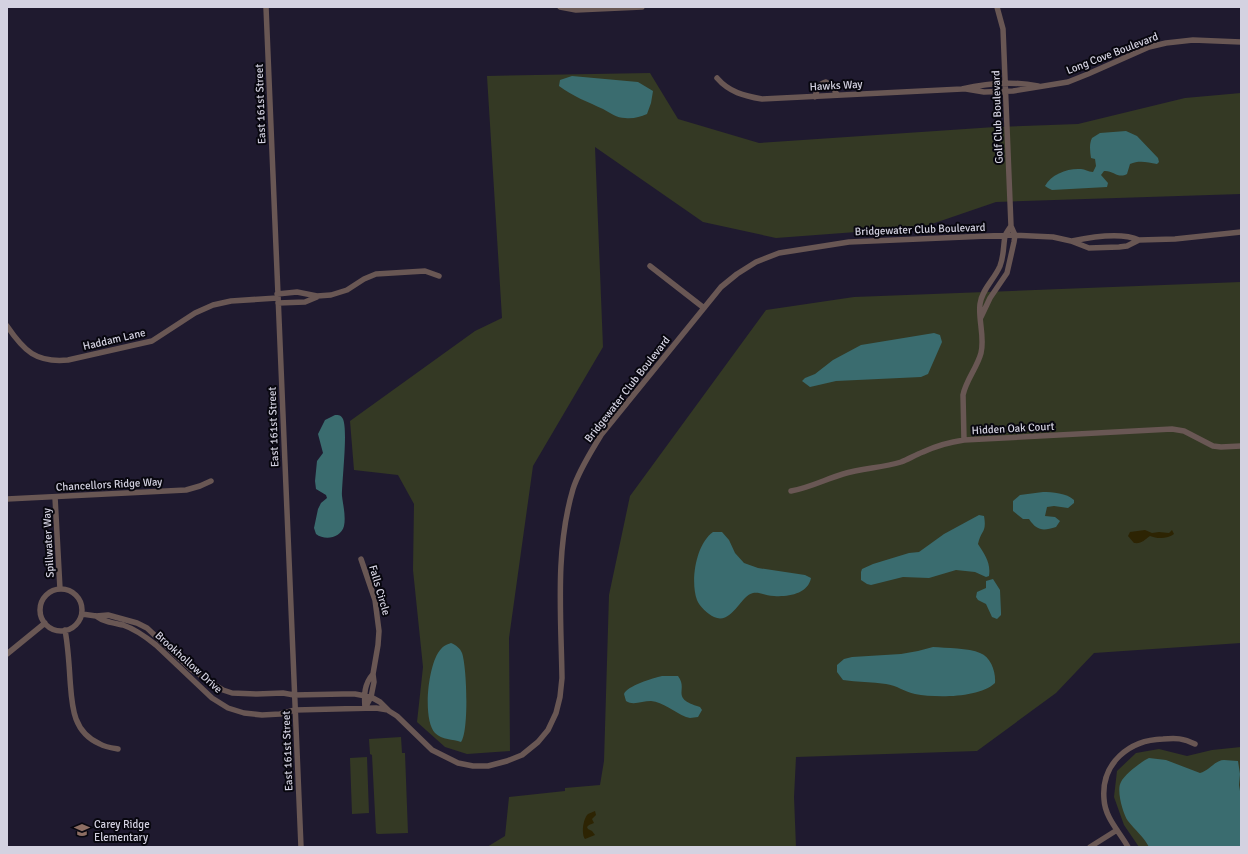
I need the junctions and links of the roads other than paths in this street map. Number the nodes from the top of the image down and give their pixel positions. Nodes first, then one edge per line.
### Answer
1 (266, 7) edge
2 (560, 7) edge
3 (628, 7) edge
4 (642, 7) edge
5 (996, 7) edge
6 (1241, 42) edge
7 (717, 78) dead end
8 (1006, 83) junction
9 (1038, 86) junction
10 (962, 89) junction
11 (1006, 91) junction
12 (837, 95) junction
13 (815, 96) junction
14 (1011, 226) junction
15 (1241, 232) edge
16 (1005, 235) junction
17 (1015, 235) junction
18 (1139, 240) junction
19 (1071, 241) junction
20 (650, 266) dead end
21 (439, 276) dead end
22 (994, 278) junction
23 (1000, 283) junction
24 (317, 296) junction
25 (278, 298) junction
26 (704, 308) junction
27 (981, 317) junction
28 (7, 326) edge
29 (964, 440) junction
30 (1241, 446) edge
31 (211, 481) dead end
32 (791, 491) dead end
33 (55, 497) junction
34 (7, 499) edge
35 (361, 559) dead end
36 (60, 589) junction
37 (82, 614) junction
38 (96, 616) junction
39 (45, 623) junction
40 (65, 630) junction
41 (7, 654) edge
42 (373, 674) junction
43 (294, 695) junction
44 (364, 696) junction
45 (371, 697) junction
46 (365, 708) junction
47 (295, 710) junction
48 (388, 710) junction
49 (1195, 744) dead end
50 (118, 749) dead end
51 (1116, 830) junction
52 (301, 847) edge
53 (1090, 847) edge
54 (1128, 847) edge

1 - 25 street, East 161st Street
2 - 3 street
3 - 4 street
5 - 8 street, Golf Club Boulevard
6 - 9 street, Long Cove Boulevard
7 - 13 street, Hawks Way
8 - 9 street, Long Cove Boulevard
8 - 10 street, Hawks Way
8 - 11 street, Golf Club Boulevard
9 - 11 street, Long Cove Boulevard
10 - 11 street, Hawks Way
10 - 12 street, Hawks Way
11 - 14 street, Golf Club Boulevard
12 - 13 street, Hawks Way
12 - 13 street
14 - 16 street
14 - 17 street, Golf Club Boulevard
15 - 18 street, Bridgewater Club Boulevard
16 - 17 street, Bridgewater Club Boulevard
16 - 22 street
16 - 26 street, Bridgewater Club Boulevard
17 - 19 street, Bridgewater Club Boulevard
17 - 23 street
18 - 19 street, Bridgewater Club Boulevard
18 - 19 street, Bridgewater Club Boulevard
20 - 26 street
21 - 24 street
22 - 23 street
22 - 27 street
23 - 27 street
24 - 25 street
24 - 25 street
25 - 28 street, Haddam Lane
25 - 43 street, East 161st Street
26 - 48 street, Bridgewater Club Boulevard
27 - 29 street
29 - 30 street, Hidden Oak Court
29 - 32 street, Hidden Oak Court
31 - 33 street, Chancellors Ridge Way
33 - 34 street, Chancellors Ridge Way
33 - 36 street, Spillwater Way
35 - 42 street, Falls Circle
36 - 37 street
36 - 39 street
37 - 38 street, Brookhollow Drive
37 - 40 street
38 - 43 street, Brookhollow Drive
38 - 47 street, Brookhollow Drive
39 - 40 street
39 - 41 street
40 - 50 street
42 - 44 street, Falls Circle
42 - 45 street, Falls Circle
43 - 44 street, Bridgewater Club Boulevard
43 - 47 street, East 161st Street
44 - 45 street, Bridgewater Club Boulevard
44 - 46 street, Falls Circle
45 - 46 street, Falls Circle
45 - 48 street, Bridgewater Club Boulevard
46 - 47 street
46 - 48 street
47 - 52 street, East 161st Street
49 - 51 street
51 - 53 street
51 - 54 street

